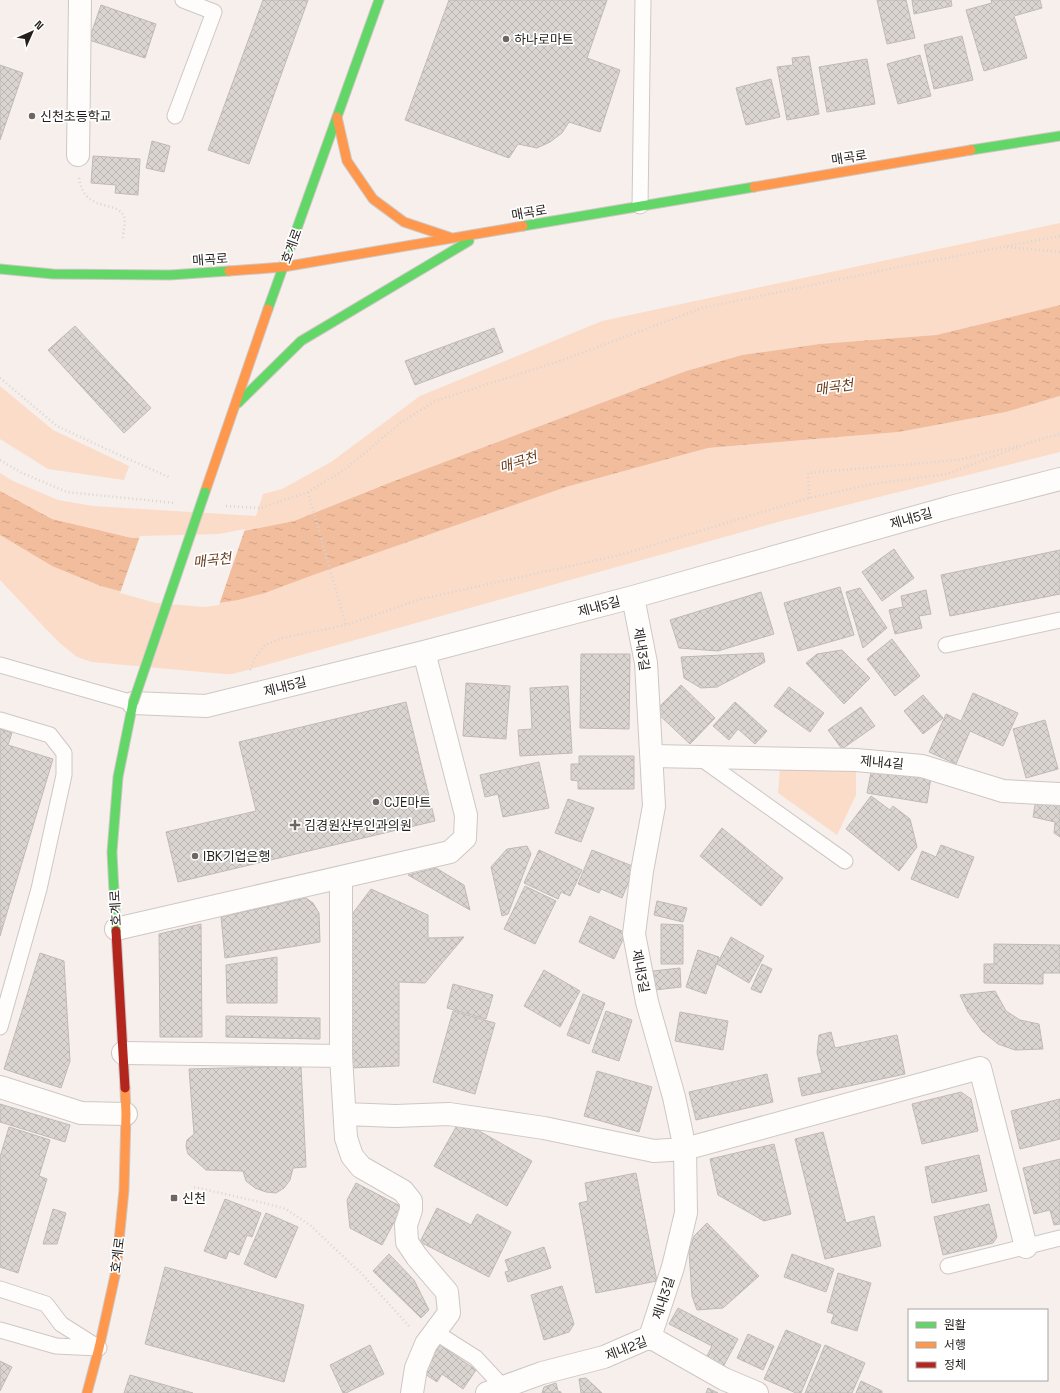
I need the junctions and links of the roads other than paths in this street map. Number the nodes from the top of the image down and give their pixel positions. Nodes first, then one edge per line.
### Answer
1 (80, 0) edge
2 (183, 0) edge
3 (380, 0) edge
4 (643, 0) edge
5 (175, 116) dead end
6 (337, 117) junction
7 (1060, 136) edge
8 (78, 155) road end
9 (640, 206) junction
10 (481, 233) junction
11 (452, 238) junction
12 (283, 267) junction
13 (0, 269) edge
14 (235, 407) junction
15 (1060, 479) edge
16 (633, 597) junction
17 (1060, 620) edge
18 (946, 645) dead end
19 (424, 652) junction
20 (0, 665) edge
21 (133, 703) junction
22 (0, 720) edge
23 (652, 756) junction
24 (699, 757) junction
25 (1060, 794) edge
26 (845, 861) dead end
27 (341, 878) junction
28 (116, 929) junction
29 (0, 1027) edge
30 (123, 1053) junction
31 (341, 1056) junction
32 (0, 1087) edge
33 (126, 1114) junction
34 (345, 1114) junction
35 (685, 1149) junction
36 (1060, 1238) edge
37 (1026, 1247) junction
38 (948, 1266) dead end
39 (0, 1289) edge
40 (0, 1330) edge
41 (650, 1337) junction
42 (430, 1338) junction
43 (99, 1348) junction
44 (495, 1390) edge
45 (87, 1393) edge
46 (412, 1393) edge
47 (757, 1393) edge

1 - 8 street
2 - 5 lane
3 - 6 street, 호계로
4 - 9 lane
6 - 11 street
6 - 12 street, 호계로
7 - 9 street, 매곡로
9 - 10 street, 매곡로
10 - 11 street, 매곡로
10 - 14 street
11 - 12 street, 매곡로
12 - 13 street, 매곡로
12 - 14 street, 호계로
14 - 21 street, 호계로, bridge
15 - 16 street, 제내5길
16 - 19 street, 제내5길
16 - 23 street, 제내3길
17 - 18 lane
19 - 21 street, 제내5길
19 - 27 street
20 - 21 lane
21 - 28 street, 호계로
22 - 29 lane
23 - 24 street, 제내4길
23 - 35 street, 제내3길
24 - 25 street, 제내4길
24 - 26 lane
27 - 28 street
27 - 31 street
28 - 30 street, 호계로
30 - 31 street
30 - 33 street, 호계로
31 - 34 street
32 - 33 street
33 - 43 street, 호계로
34 - 35 street
34 - 42 street
35 - 37 street
35 - 41 street, 제내3길
36 - 37 lane
37 - 38 lane
39 - 43 lane
40 - 43 lane
41 - 44 street, 제내2길
41 - 47 street, 제내2길
42 - 44 lane
42 - 46 street
43 - 45 street, 호계로

